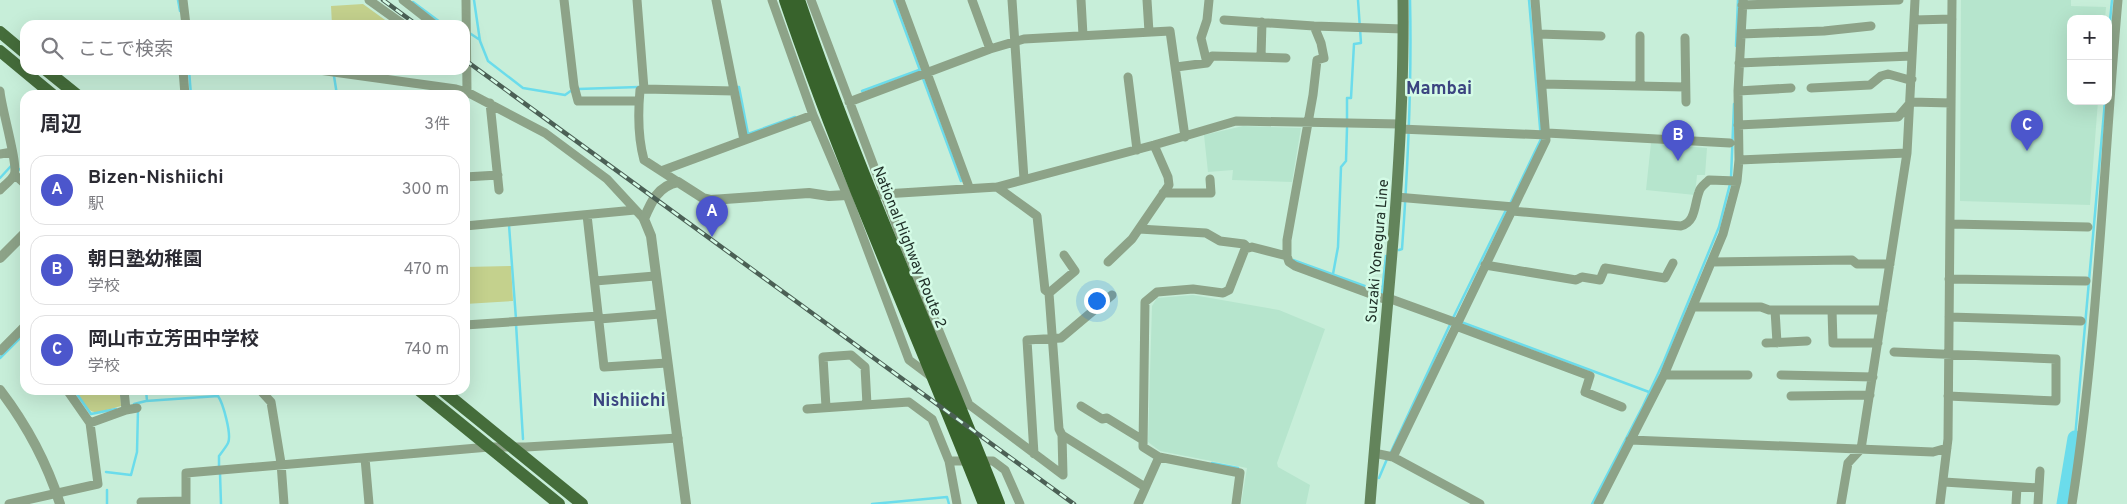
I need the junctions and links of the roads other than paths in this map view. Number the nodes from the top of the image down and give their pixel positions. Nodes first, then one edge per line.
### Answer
1 (183, 0) edge
2 (369, 0) edge
3 (403, 0) edge
4 (466, 0) edge
5 (564, 0) edge
6 (637, 0) edge
7 (716, 0) edge
8 (772, 0) edge
9 (779, 0) edge
10 (786, 0) edge
11 (798, 0) edge
12 (811, 0) edge
13 (900, 0) edge
14 (972, 0) edge
15 (1012, 0) edge
16 (1081, 0) edge
17 (1147, 0) edge
18 (1209, 0) edge
19 (1403, 0) edge
20 (1535, 0) edge
21 (1899, 0) edge
22 (1915, 0) edge
23 (1952, 0) edge
24 (2118, 0) edge
25 (1742, 3) edge
26 (185, 20) edge
27 (397, 20) edge
28 (429, 20) edge
29 (466, 20) edge
30 (1224, 20) dead end
31 (1914, 20) junction
32 (1952, 20) junction
33 (1262, 22) junction
34 (1314, 26) junction
35 (1871, 26) dead end
36 (1403, 29) junction
37 (0, 32) edge
38 (1149, 32) junction
39 (1538, 34) junction
40 (1741, 34) junction
41 (1083, 35) junction
42 (1602, 36) dead end
43 (1640, 36) dead end
44 (1685, 38) dead end
45 (1015, 42) junction
46 (20, 49) edge
47 (990, 50) junction
48 (1912, 56) junction
49 (3, 57) edge
50 (20, 57) edge
51 (1262, 57) junction
52 (1286, 58) dead end
53 (1207, 63) junction
54 (1739, 63) junction
55 (1176, 67) junction
56 (20, 70) edge
57 (923, 74) junction
58 (27, 75) edge
59 (52, 75) edge
60 (183, 75) edge
61 (356, 75) edge
62 (466, 75) edge
63 (1128, 77) dead end
64 (1912, 79) junction
65 (422, 84) junction
66 (1542, 84) junction
67 (1640, 86) junction
68 (644, 87) junction
69 (734, 88) junction
70 (1685, 88) junction
71 (1791, 88) dead end
72 (1811, 88) dead end
73 (46, 90) edge
74 (71, 90) edge
75 (185, 90) edge
76 (421, 90) edge
77 (456, 90) edge
78 (467, 90) edge
79 (0, 91) edge
80 (1738, 91) junction
81 (470, 93) edge
82 (822, 100) junction
83 (639, 101) junction
84 (849, 102) junction
85 (1686, 102) dead end
86 (1911, 102) junction
87 (490, 103) junction
88 (1951, 103) junction
89 (1, 108) edge
90 (813, 115) junction
91 (1307, 123) junction
92 (1738, 125) junction
93 (1404, 128) junction
94 (1544, 134) junction
95 (1184, 137) junction
96 (744, 140) junction
97 (1730, 143) dead end
98 (1154, 145) junction
99 (1137, 150) junction
100 (12, 152) junction
101 (1907, 153) junction
102 (0, 154) edge
103 (1739, 160) junction
104 (854, 164) junction
105 (15, 169) junction
106 (661, 171) junction
107 (498, 175) junction
108 (20, 176) edge
109 (470, 177) edge
110 (1024, 179) junction
111 (1210, 179) dead end
112 (1733, 181) junction
113 (678, 182) junction
114 (970, 187) junction
115 (997, 187) junction
116 (0, 190) edge
117 (500, 190) dead end
118 (1164, 193) junction
119 (884, 194) junction
120 (847, 195) junction
121 (1402, 197) junction
122 (1511, 207) junction
123 (635, 210) junction
124 (587, 215) junction
125 (644, 219) junction
126 (1950, 224) junction
127 (470, 226) edge
128 (2088, 227) dead end
129 (1139, 229) junction
130 (20, 238) edge
131 (1248, 248) junction
132 (1064, 255) dead end
133 (0, 258) edge
134 (1288, 258) junction
135 (1108, 262) dead end
136 (1712, 262) junction
137 (1673, 263) dead end
138 (1890, 264) junction
139 (1485, 265) junction
140 (655, 276) junction
141 (1949, 279) junction
142 (595, 280) junction
143 (2086, 281) dead end
144 (1048, 293) junction
145 (1112, 295) dead end
146 (1388, 299) junction
147 (1693, 307) junction
148 (1775, 310) junction
149 (1832, 310) junction
150 (1883, 310) junction
151 (660, 314) junction
152 (599, 317) junction
153 (1949, 318) junction
154 (2081, 321) dead end
155 (1455, 322) junction
156 (470, 326) edge
157 (20, 332) edge
158 (1052, 338) junction
159 (1807, 342) dead end
160 (1766, 343) dead end
161 (1777, 343) junction
162 (1878, 343) junction
163 (0, 351) edge
164 (1894, 352) dead end
165 (1948, 354) junction
166 (667, 363) junction
167 (1664, 375) junction
168 (1748, 375) dead end
169 (1781, 375) dead end
170 (1873, 377) junction
171 (0, 390) edge
172 (70, 395) edge
173 (124, 395) edge
174 (265, 395) edge
175 (425, 395) edge
176 (448, 395) edge
177 (1870, 395) junction
178 (1791, 396) dead end
179 (1948, 396) junction
180 (867, 405) junction
181 (969, 405) junction
182 (1081, 406) dead end
183 (1622, 406) dead end
184 (138, 408) dead end
185 (826, 408) junction
186 (807, 409) dead end
187 (126, 410) junction
188 (90, 423) junction
189 (1062, 435) junction
190 (678, 438) junction
191 (1143, 440) junction
192 (1630, 440) junction
193 (962, 446) junction
194 (489, 447) junction
195 (512, 447) junction
196 (1948, 448) junction
197 (1861, 449) junction
198 (1374, 453) junction
199 (1034, 454) junction
200 (1390, 456) junction
201 (1159, 457) junction
202 (365, 458) junction
203 (949, 461) junction
204 (281, 464) junction
205 (984, 468) junction
206 (2040, 471) dead end
207 (1944, 482) junction
208 (1146, 487) junction
209 (2017, 487) junction
210 (2039, 488) junction
211 (56, 493) junction
212 (141, 502) dead end
213 (186, 502) edge
214 (9, 504) edge
215 (60, 504) edge
216 (284, 504) edge
217 (369, 504) edge
218 (560, 504) edge
219 (582, 504) edge
220 (686, 504) edge
221 (957, 504) edge
222 (976, 504) edge
223 (985, 504) edge
224 (998, 504) edge
225 (1007, 504) edge
226 (1020, 504) edge
227 (1138, 504) edge
228 (1236, 504) edge
229 (1370, 504) edge
230 (1480, 504) edge
231 (1598, 504) edge
232 (1841, 504) edge
233 (1940, 504) edge
234 (2016, 504) edge
235 (2038, 504) edge
236 (2072, 504) edge

1 - 26 street
2 - 27 street
3 - 28 street
4 - 29 street
5 - 83 street
6 - 68 street
7 - 69 street
8 - 90 street
9 - 82 highway
10 - 82 highway, National Highway Route 2
11 - 104 highway, National Highway Route 2
12 - 84 street
13 - 57 street
14 - 47 street
15 - 45 street
16 - 41 street
17 - 38 street
18 - 53 street
19 - 36 main road, Suzaki Yonegura Line
20 - 39 street
21 - 25 street
22 - 31 street
23 - 32 street
24 - 236 street
25 - 40 street
30 - 33 street
31 - 32 street
31 - 48 street
32 - 88 street
33 - 34 street
33 - 51 street
34 - 36 street
34 - 91 street
35 - 40 street
36 - 93 main road, Suzaki Yonegura Line
37 - 46 main road
38 - 41 street
38 - 55 street
39 - 42 street
39 - 66 street
40 - 54 street
41 - 45 street
43 - 67 street
44 - 70 street
45 - 47 street
45 - 110 street
47 - 57 street
48 - 54 street
48 - 64 street
49 - 50 street
49 - 56 main road
51 - 52 street
51 - 53 street
53 - 55 street
54 - 80 street
55 - 95 street
57 - 84 street
57 - 114 street
58 - 73 main road
59 - 74 main road
60 - 75 street
61 - 65 street
62 - 78 street
63 - 99 street
64 - 72 street
64 - 86 street
65 - 76 street
65 - 77 street
66 - 67 street
66 - 94 street
67 - 70 street
68 - 69 street
68 - 83 street
69 - 96 street
70 - 85 street
71 - 80 street
79 - 89 street
80 - 92 street
81 - 87 street
82 - 104 highway, National Highway Route 2
83 - 106 street
84 - 119 street
86 - 88 street
86 - 92 street
86 - 101 street
87 - 107 street
87 - 123 street
88 - 126 street
89 - 100 street
90 - 96 street
90 - 120 street
91 - 93 street
91 - 95 street
91 - 134 street
92 - 103 street
93 - 94 street
93 - 121 main road, Suzaki Yonegura Line
94 - 97 street
94 - 122 street
95 - 98 street
96 - 106 street
98 - 99 street
98 - 118 street
99 - 110 street
100 - 102 street
100 - 105 street
101 - 103 street
101 - 138 street
103 - 112 street
104 - 193 highway, National Highway Route 2
104 - 205 highway, National Highway Route 2
105 - 108 street
105 - 116 street
106 - 113 street
107 - 109 street
107 - 117 street
110 - 115 street
111 - 118 street
112 - 122 street
112 - 136 street
113 - 120 street
113 - 125 street
114 - 115 street
114 - 119 street
115 - 144 street
118 - 129 street
119 - 120 street
119 - 181 street
120 - 181 street
121 - 122 street
121 - 146 main road, Suzaki Yonegura Line
122 - 139 street
123 - 124 street
123 - 125 street
124 - 127 street
124 - 142 street
125 - 140 street
126 - 128 street
126 - 141 street
129 - 131 street
129 - 135 street
130 - 133 street
131 - 134 street
131 - 191 street
132 - 144 street
134 - 146 street
136 - 138 street
136 - 147 street
137 - 139 street
138 - 150 street
139 - 155 street
140 - 142 street
140 - 151 street
141 - 143 street
141 - 153 street
142 - 152 street
144 - 158 street
145 - 158 street
146 - 155 street
146 - 198 main road, Suzaki Yonegura Line
147 - 148 street
147 - 167 street
148 - 149 street
148 - 161 street
149 - 150 street
149 - 162 street
150 - 162 street
151 - 152 street
151 - 166 street
152 - 156 street
152 - 166 street
153 - 154 street
153 - 165 street
155 - 183 street
155 - 200 street
157 - 163 street
158 - 189 street
158 - 199 street
159 - 161 street
160 - 161 street
162 - 170 street
164 - 165 street
165 - 179 street
165 - 179 street
166 - 190 street
167 - 168 street
167 - 192 street
169 - 170 street
170 - 177 street
171 - 211 street
172 - 188 street
173 - 187 street
174 - 204 street
175 - 194 main road
176 - 195 main road
177 - 178 street
177 - 197 street
179 - 196 street
180 - 185 street
180 - 185 street
180 - 203 street
181 - 199 street
182 - 191 street
184 - 187 street
185 - 186 street
187 - 188 street
188 - 211 street
189 - 199 street
189 - 208 street
190 - 195 street
190 - 220 street
191 - 201 street
192 - 197 street
192 - 231 street
193 - 222 highway
193 - 223 highway, National Highway Route 2
194 - 195 street
194 - 202 street
194 - 218 main road
195 - 219 main road
196 - 197 street
196 - 207 street
197 - 232 street
198 - 200 street
198 - 229 main road, Suzaki Yonegura Line
200 - 230 street
201 - 208 street
201 - 228 street
202 - 204 street
202 - 217 street
203 - 221 street
203 - 226 street
204 - 213 street
204 - 216 street
205 - 224 highway, National Highway Route 2
205 - 225 highway
206 - 210 street
207 - 209 street
207 - 233 street
208 - 227 street
209 - 210 street
209 - 234 street
210 - 235 street
211 - 214 street
211 - 215 street
212 - 213 street

